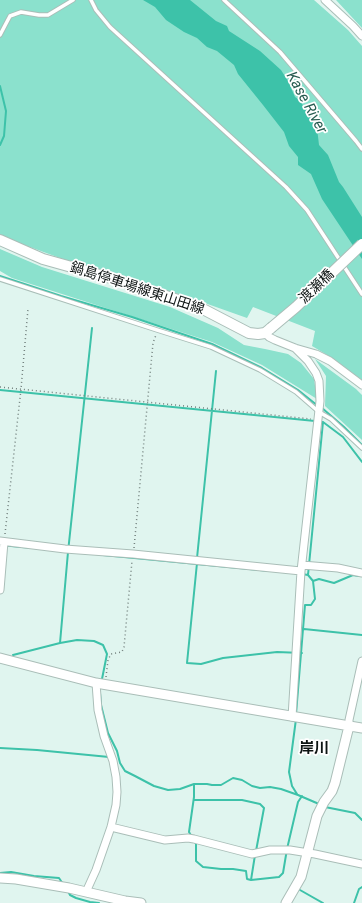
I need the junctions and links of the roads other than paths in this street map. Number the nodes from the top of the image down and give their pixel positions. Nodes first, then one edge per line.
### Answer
1 (73, 0) edge
2 (91, 0) edge
3 (224, 0) edge
4 (325, 0) edge
5 (0, 35) edge
6 (362, 36) edge
7 (362, 149) edge
8 (0, 240) edge
9 (362, 244) edge
10 (0, 279) edge
11 (362, 294) edge
12 (268, 330) junction
13 (295, 348) junction
14 (362, 385) edge
15 (317, 418) junction
16 (362, 448) edge
17 (3, 544) edge
18 (304, 569) junction
19 (362, 573) edge
20 (0, 590) edge
21 (0, 658) edge
22 (362, 661) edge
23 (100, 684) junction
24 (296, 717) junction
25 (349, 726) junction
26 (362, 728) edge
27 (111, 827) junction
28 (308, 853) junction
29 (362, 864) edge
30 (0, 878) edge
31 (86, 892) junction
32 (141, 903) edge
33 (286, 903) edge

1 - 5 lane
2 - 11 lane
3 - 7 lane
4 - 6 street
8 - 12 main road, 鍋島停車場線東山田線
9 - 12 main road, 渡瀬橋, bridge
10 - 15 lane
12 - 13 street
13 - 14 street
13 - 15 street
15 - 16 lane
15 - 18 street
17 - 18 street
17 - 20 street
18 - 19 street
18 - 24 street
21 - 23 street
22 - 25 street
23 - 24 street
23 - 27 street
24 - 25 street
25 - 26 street
25 - 28 street
27 - 28 street
27 - 31 street
28 - 29 street
28 - 33 street
30 - 31 street
31 - 32 street

